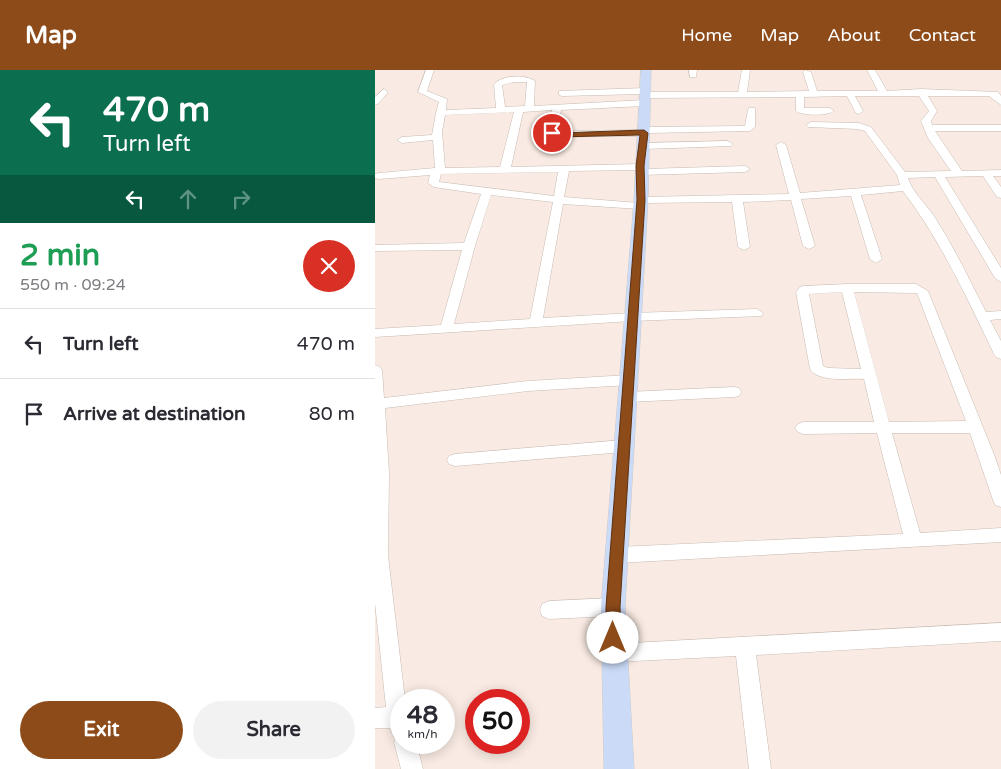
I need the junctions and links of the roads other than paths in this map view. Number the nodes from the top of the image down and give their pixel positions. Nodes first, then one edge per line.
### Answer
1 (430, 70) edge
2 (646, 70) edge
3 (746, 70) edge
4 (871, 70) edge
5 (807, 72) dead end
6 (384, 92) dead end
7 (883, 92) junction
8 (921, 92) junction
9 (562, 93) dead end
10 (849, 93) junction
11 (800, 94) junction
12 (814, 94) junction
13 (742, 95) junction
14 (645, 96) junction
15 (375, 102) edge
16 (1001, 102) edge
17 (557, 107) junction
18 (529, 108) junction
19 (519, 109) junction
20 (501, 110) junction
21 (752, 110) dead end
22 (830, 111) dead end
23 (859, 111) dead end
24 (440, 113) junction
25 (699, 116) dead end
26 (811, 125) dead end
27 (699, 128) junction
28 (929, 128) junction
29 (1001, 128) edge
30 (644, 136) junction
31 (437, 137) junction
32 (402, 140) dead end
33 (727, 144) dead end
34 (781, 145) dead end
35 (375, 165) edge
36 (505, 169) junction
37 (563, 169) junction
38 (640, 169) junction
39 (745, 169) dead end
40 (438, 172) junction
41 (958, 173) junction
42 (986, 173) junction
43 (1001, 173) edge
44 (938, 174) junction
45 (902, 175) junction
46 (377, 179) edge
47 (906, 187) junction
48 (487, 192) junction
49 (855, 193) junction
50 (1001, 195) edge
51 (795, 196) junction
52 (737, 199) junction
53 (559, 200) junction
54 (641, 203) junction
55 (469, 246) junction
56 (809, 246) dead end
57 (743, 247) dead end
58 (375, 248) edge
59 (877, 258) dead end
60 (1001, 278) edge
61 (847, 288) junction
62 (757, 313) dead end
63 (1001, 314) edge
64 (981, 316) junction
65 (632, 317) junction
66 (536, 323) junction
67 (446, 329) junction
68 (375, 333) edge
69 (1001, 354) edge
70 (375, 370) edge
71 (869, 374) junction
72 (629, 389) junction
73 (735, 392) dead end
74 (376, 404) edge
75 (976, 427) junction
76 (803, 428) dead end
77 (885, 429) junction
78 (624, 446) junction
79 (994, 457) edge
80 (455, 460) dead end
81 (378, 473) edge
82 (1001, 500) edge
83 (1001, 534) edge
84 (913, 542) junction
85 (617, 555) junction
86 (377, 556) edge
87 (613, 607) junction
88 (549, 610) dead end
89 (1001, 632) edge
90 (745, 646) junction
91 (614, 653) junction
92 (394, 689) edge
93 (375, 718) edge
94 (390, 722) edge
95 (408, 754) edge
96 (412, 769) edge
97 (619, 769) edge
98 (760, 769) edge

1 - 24 street
2 - 14 main road
3 - 13 street
4 - 7 street
5 - 12 street
6 - 15 street
7 - 8 street
7 - 10 street
8 - 16 street
8 - 28 street
9 - 14 street
10 - 12 street
10 - 23 street
11 - 12 street
11 - 13 street
11 - 22 street
13 - 14 street
14 - 17 street
14 - 30 main road
17 - 18 street
17 - 30 street
18 - 19 street
18 - 20 street
19 - 20 street
19 - 36 street
20 - 24 street
21 - 27 street
24 - 31 street
25 - 27 street
26 - 45 street
27 - 30 street
28 - 29 street
28 - 41 street
30 - 33 street
30 - 38 main road
31 - 32 street
31 - 40 street
34 - 51 street
35 - 46 street
36 - 37 street
36 - 40 street
37 - 38 street
37 - 53 street
38 - 39 street
38 - 54 main road
40 - 46 street
40 - 48 street
41 - 42 street
41 - 44 street
42 - 43 street
42 - 50 street
44 - 45 street
44 - 60 street
45 - 47 street
47 - 49 street
47 - 64 street
48 - 53 street
48 - 55 street
49 - 51 street
49 - 59 street
51 - 52 street
51 - 56 street
52 - 54 street
52 - 57 street
53 - 54 street
53 - 66 street
54 - 65 main road
55 - 58 street
55 - 67 street
61 - 71 street
61 - 71 street
61 - 75 street
62 - 65 street
63 - 64 street
64 - 69 street
65 - 66 street
65 - 72 main road
66 - 67 street
67 - 68 street
70 - 74 street
71 - 77 street
72 - 73 street
72 - 74 street
72 - 78 main road
74 - 81 street
75 - 77 street
75 - 79 street
76 - 77 street
77 - 84 street
78 - 80 street
78 - 85 main road
79 - 82 street
81 - 86 street
83 - 84 street
84 - 85 street
85 - 87 main road
86 - 92 street
87 - 88 street
87 - 91 main road
89 - 90 street
90 - 91 street
90 - 98 street
91 - 97 main road
93 - 94 street
95 - 96 street

